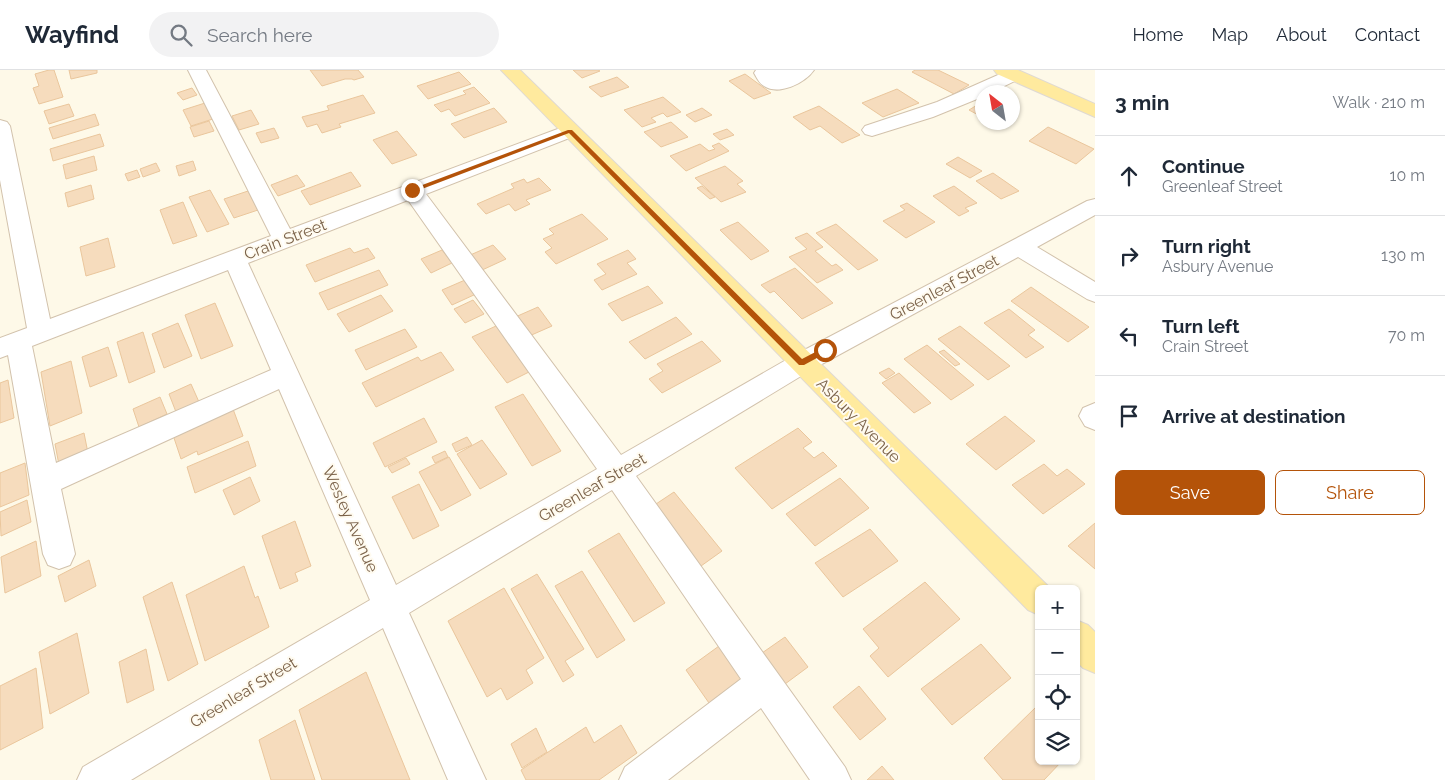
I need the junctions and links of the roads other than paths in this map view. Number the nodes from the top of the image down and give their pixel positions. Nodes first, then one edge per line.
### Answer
1 (198, 70) edge
2 (510, 70) edge
3 (794, 70) edge
4 (805, 70) edge
5 (1008, 72) edge
6 (1095, 111) edge
7 (0, 126) edge
8 (872, 130) dead end
9 (570, 131) junction
10 (412, 190) junction
11 (1095, 206) edge
12 (284, 239) junction
13 (1019, 247) junction
14 (234, 258) junction
15 (1095, 293) edge
16 (19, 341) edge
17 (802, 363) junction
18 (285, 374) junction
19 (616, 472) junction
20 (45, 482) junction
21 (59, 554) dead end
22 (1035, 595) edge
23 (390, 605) junction
24 (1080, 641) edge
25 (1095, 656) edge
26 (762, 684) junction
27 (96, 780) edge
28 (467, 780) edge
29 (638, 780) edge
30 (832, 780) edge

1 - 12 street
2 - 9 main road, Asbury Avenue
3 - 4 street
5 - 6 main road
5 - 8 street
7 - 16 street
9 - 10 street, Crain Street
9 - 17 main road, Asbury Avenue
10 - 12 street, Crain Street
10 - 19 street
11 - 13 street, Greenleaf Street
12 - 14 street, Crain Street
13 - 15 street
13 - 17 street, Greenleaf Street
14 - 16 street, Crain Street
14 - 18 street, Wesley Avenue
16 - 20 street
17 - 19 street, Greenleaf Street
17 - 22 main road, Asbury Avenue
18 - 20 street
18 - 23 street, Wesley Avenue
19 - 23 street, Greenleaf Street
19 - 26 street
20 - 21 street
23 - 27 street, Greenleaf Street
23 - 28 street, Wesley Avenue
24 - 25 main road
26 - 29 street
26 - 30 street

